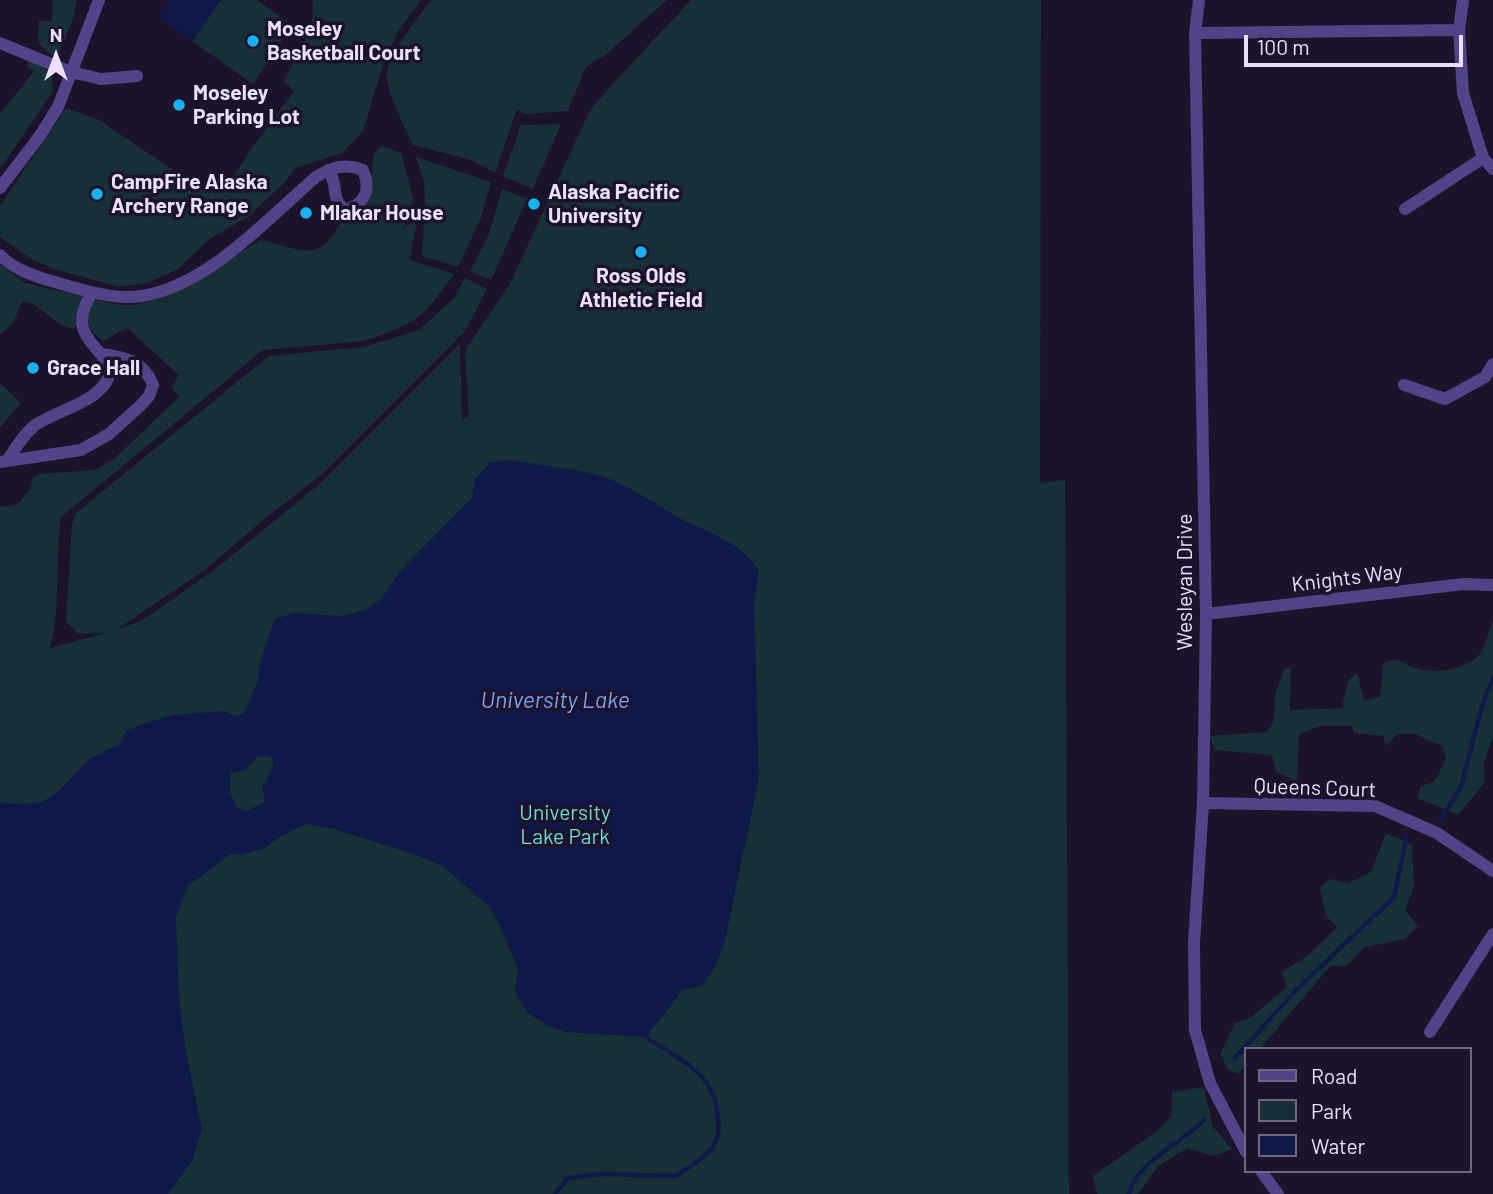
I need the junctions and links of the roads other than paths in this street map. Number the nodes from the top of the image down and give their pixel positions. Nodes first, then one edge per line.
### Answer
1 (99, 0) edge
2 (1199, 0) edge
3 (1463, 0) edge
4 (1459, 30) junction
5 (1195, 33) junction
6 (0, 43) edge
7 (71, 72) junction
8 (136, 76) dead end
9 (1483, 159) junction
10 (1493, 169) edge
11 (328, 170) dead end
12 (0, 188) edge
13 (1405, 209) dead end
14 (0, 256) edge
15 (92, 292) junction
16 (101, 354) junction
17 (1493, 365) edge
18 (1404, 385) dead end
19 (4, 462) edge
20 (1493, 585) edge
21 (1206, 614) junction
22 (1203, 803) junction
23 (1493, 871) edge
24 (1493, 933) edge
25 (1430, 1032) dead end
26 (1244, 1148) edge
27 (1262, 1173) edge
28 (1278, 1194) edge

1 - 7 street
2 - 5 street, Wesleyan Drive
3 - 4 street
4 - 5 street
4 - 9 street
5 - 21 street, Wesleyan Drive
6 - 7 street
7 - 8 street
7 - 12 street
9 - 10 street
9 - 13 street
11 - 15 street
14 - 15 street
15 - 16 street
16 - 19 street
16 - 19 street
17 - 18 street
20 - 21 street, Knights Way
21 - 22 street, Wesleyan Drive
22 - 23 street, Queens Court
22 - 26 street, Wesleyan Drive
24 - 25 street
27 - 28 street

